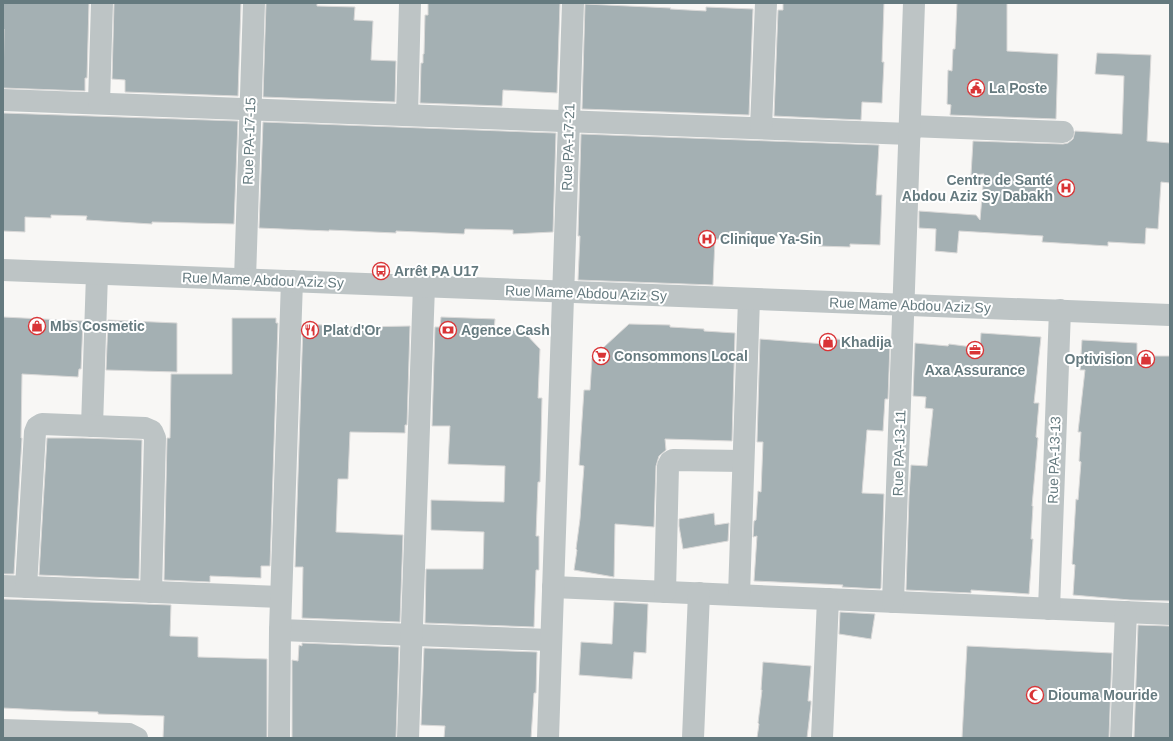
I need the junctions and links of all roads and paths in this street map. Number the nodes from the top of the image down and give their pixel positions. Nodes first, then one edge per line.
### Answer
1 (102, 3) edge
2 (254, 3) edge
3 (410, 3) edge
4 (573, 3) edge
5 (766, 3) edge
6 (914, 3) edge
7 (3, 100) edge
8 (99, 103) junction
9 (250, 109) junction
10 (407, 115) junction
11 (569, 121) junction
12 (762, 128) junction
13 (910, 130) junction
14 (1063, 132) dead end
15 (3, 270) edge
16 (97, 274) junction
17 (245, 279) junction
18 (292, 281) junction
19 (424, 286) junction
20 (563, 292) junction
21 (749, 299) junction
22 (904, 305) junction
23 (1060, 310) junction
24 (1170, 315) edge
25 (92, 426) junction
26 (743, 461) junction
27 (3, 586) edge
28 (26, 587) junction
29 (553, 587) junction
30 (151, 592) junction
31 (665, 592) junction
32 (699, 593) junction
33 (739, 595) junction
34 (281, 597) junction
35 (828, 599) junction
36 (893, 602) junction
37 (1049, 609) junction
38 (1126, 612) junction
39 (1170, 614) edge
40 (280, 630) junction
41 (412, 635) junction
42 (551, 640) junction
43 (3, 730) edge
44 (137, 738) edge
45 (279, 738) edge
46 (408, 738) edge
47 (548, 738) edge
48 (693, 738) edge
49 (822, 738) edge
50 (1121, 738) edge

1 - 8 street
2 - 9 street, Rue PA-17-15
3 - 10 street
4 - 11 street, Rue PA-17-21
5 - 12 street
6 - 13 street, Rue PA-13-11
7 - 8 street
8 - 9 street
9 - 10 street
9 - 17 street, Rue PA-17-15
10 - 11 street
11 - 12 street
11 - 20 street, Rue PA-17-21
12 - 13 street
13 - 14 street
13 - 22 street, Rue PA-13-11
15 - 16 street, Rue Mame Abdou Aziz Sy
16 - 17 street, Rue Mame Abdou Aziz Sy
16 - 25 street
17 - 18 street, Rue Mame Abdou Aziz Sy
18 - 19 street, Rue Mame Abdou Aziz Sy
18 - 34 street
19 - 20 street, Rue Mame Abdou Aziz Sy
19 - 41 street
20 - 21 street, Rue Mame Abdou Aziz Sy
20 - 29 street, Rue PA-17-21
21 - 22 street, Rue Mame Abdou Aziz Sy
21 - 26 street
22 - 23 street, Rue Mame Abdou Aziz Sy
22 - 36 street, Rue PA-13-11
23 - 24 street, Rue Mame Abdou Aziz Sy
23 - 37 street, Rue PA-13-13
25 - 28 street
25 - 30 street
26 - 31 street
26 - 33 street
27 - 28 street
28 - 30 street
29 - 31 street
29 - 42 street, Rue PA-17-21
30 - 34 street
31 - 32 street
32 - 33 street
32 - 48 street
33 - 35 street
34 - 40 street
35 - 36 street
35 - 49 street
36 - 37 street
37 - 38 street
38 - 39 street
38 - 50 street
40 - 41 street
40 - 45 street
41 - 42 street
41 - 46 street
42 - 47 street, Rue PA-17-21
43 - 44 street

